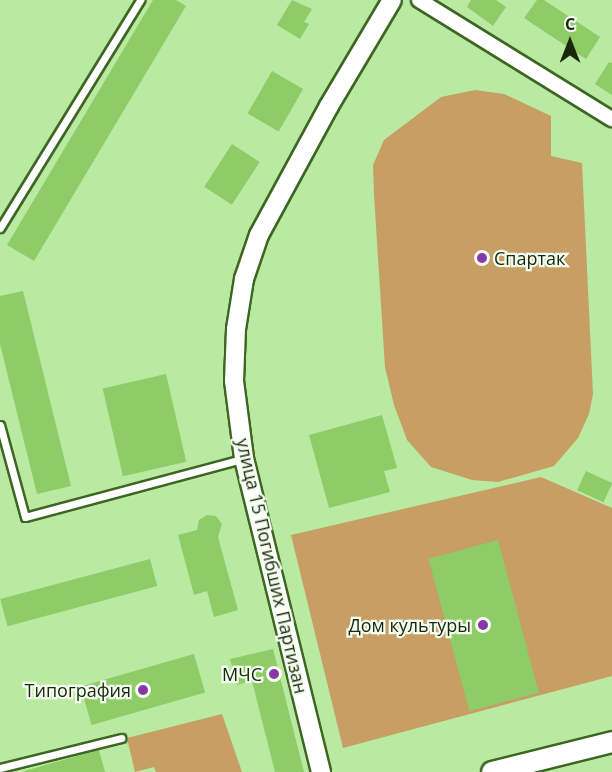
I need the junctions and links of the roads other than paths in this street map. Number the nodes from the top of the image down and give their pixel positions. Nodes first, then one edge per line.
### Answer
1 (140, 0) edge
2 (392, 0) edge
3 (419, 0) edge
4 (612, 119) edge
5 (0, 228) edge
6 (0, 425) edge
7 (244, 458) junction
8 (121, 738) dead end
9 (612, 742) edge
10 (0, 768) edge
11 (321, 772) edge
12 (492, 772) edge

1 - 5 lane
2 - 7 street, улица 15 Погибших Партизан
3 - 4 street
6 - 7 lane
7 - 11 street, улица 15 Погибших Партизан
8 - 10 lane
9 - 12 main road

